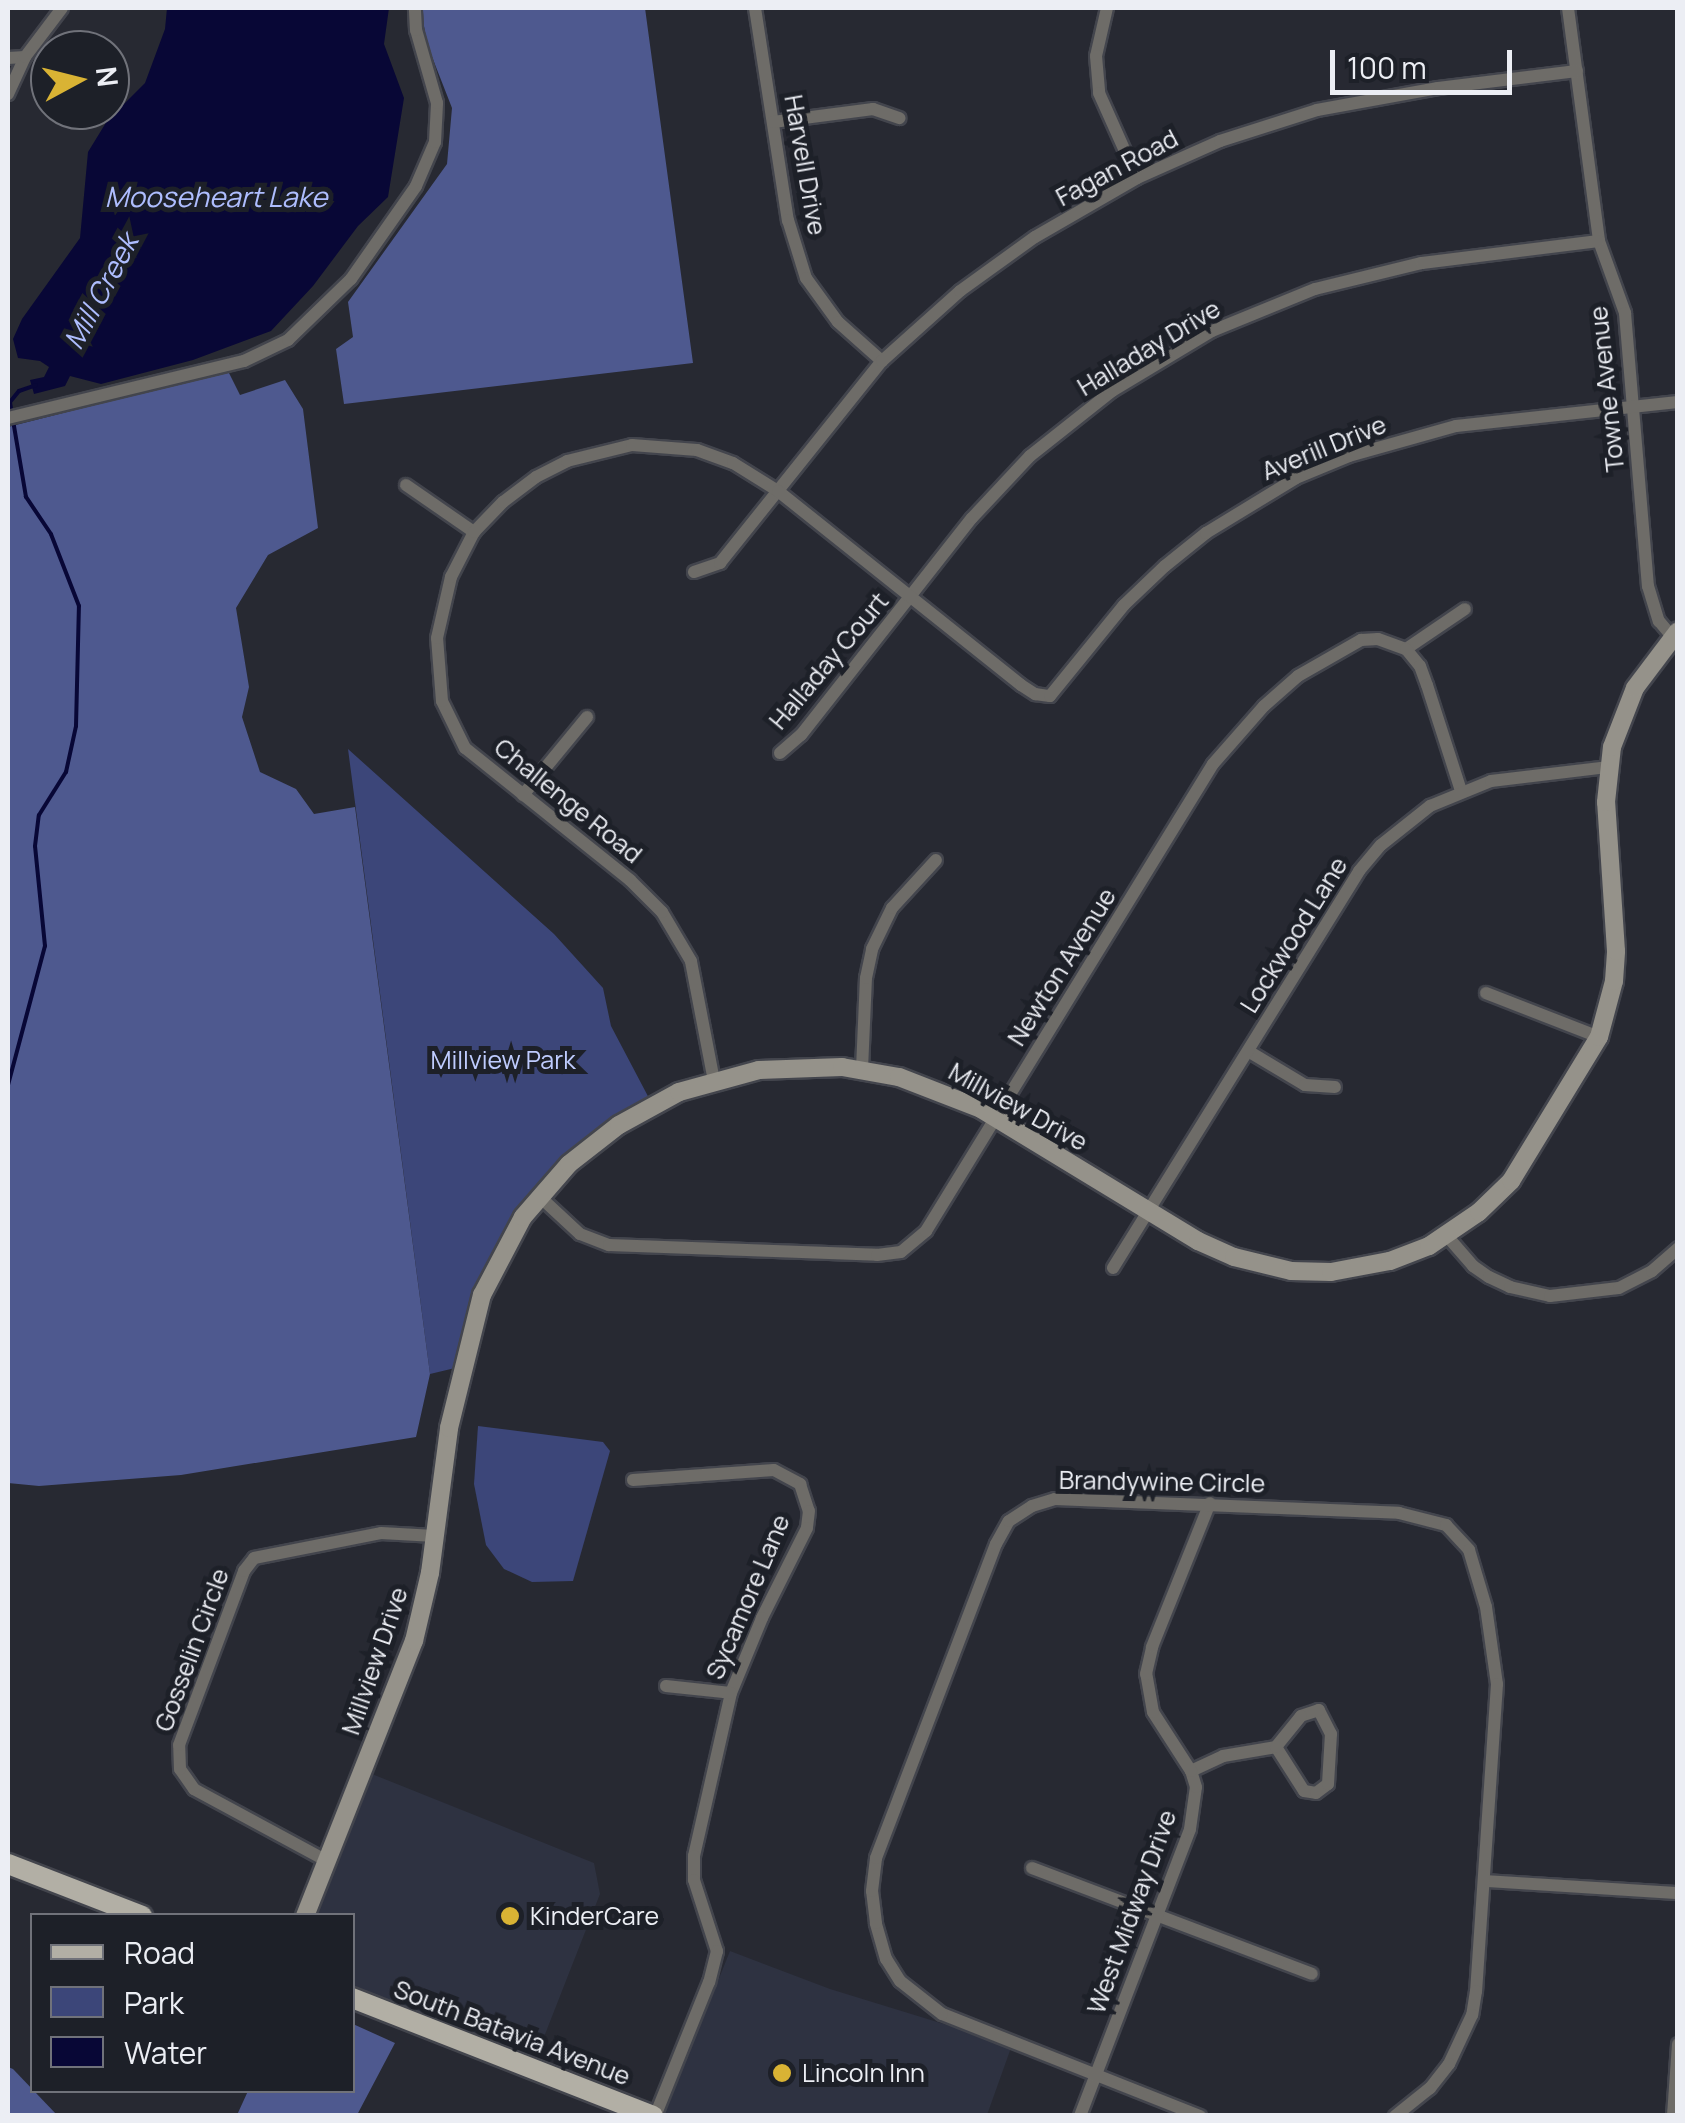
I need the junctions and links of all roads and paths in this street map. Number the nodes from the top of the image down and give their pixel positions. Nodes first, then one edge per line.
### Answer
1 (62, 8) edge
2 (415, 8) edge
3 (755, 8) edge
4 (1107, 8) edge
5 (1568, 8) edge
6 (26, 57) junction
7 (8, 58) edge
8 (1577, 71) junction
9 (8, 94) edge
10 (898, 118) dead end
11 (774, 122) junction
12 (1137, 178) junction
13 (1599, 241) junction
14 (882, 361) junction
15 (1678, 402) edge
16 (1633, 407) junction
17 (8, 418) edge
18 (406, 485) dead end
19 (778, 491) junction
20 (474, 532) junction
21 (694, 572) dead end
22 (912, 596) junction
23 (1465, 609) dead end
24 (1676, 637) edge
25 (1406, 650) junction
26 (1061, 686) joint
27 (588, 717) dead end
28 (780, 753) dead end
29 (1609, 767) junction
30 (1460, 791) junction
31 (523, 795) junction
32 (936, 860) dead end
33 (1486, 993) dead end
34 (1598, 1037) junction
35 (1248, 1051) junction
36 (862, 1069) junction
37 (714, 1081) junction
38 (1335, 1088) dead end
39 (996, 1118) junction
40 (539, 1196) junction
41 (1149, 1212) junction
42 (1448, 1236) junction
43 (1676, 1252) edge
44 (1113, 1268) dead end
45 (633, 1480) dead end
46 (1210, 1503) junction
47 (435, 1536) junction
48 (666, 1686) dead end
49 (731, 1694) junction
50 (1276, 1748) junction
51 (1191, 1771) junction
52 (327, 1861) junction
53 (8, 1864) edge
54 (1032, 1868) dead end
55 (1486, 1882) junction
56 (1678, 1893) edge
57 (134, 1913) edge
58 (305, 1913) edge
59 (1158, 1914) junction
60 (1312, 1974) dead end
61 (355, 1999) edge
62 (1678, 2044) edge
63 (1095, 2075) junction
64 (654, 2116) edge
65 (1080, 2116) edge
66 (1200, 2116) edge
67 (1394, 2116) edge
68 (1673, 2116) edge

1 - 6 street
2 - 17 street
3 - 11 street, Harvell Drive
4 - 12 street
5 - 8 street, Towne Avenue
6 - 7 street
6 - 9 street
8 - 12 street, Fagan Road
8 - 13 street, Towne Avenue
10 - 11 street
11 - 14 street, Harvell Drive
12 - 14 street, Fagan Road
13 - 16 street, Towne Avenue
13 - 22 street, Halladay Drive
14 - 19 street, Fagan Road
15 - 16 street, Averill Drive
16 - 24 street, Towne Avenue
16 - 26 street, Averill Drive
18 - 20 street
19 - 20 street, Challenge Road
19 - 21 street, Fagan Road
19 - 22 street, Challenge Road
20 - 31 street, Challenge Road
22 - 26 street, Challenge Road
22 - 28 street, Halladay Court
23 - 25 street
24 - 29 street, Millview Drive
25 - 30 street
25 - 39 street, Newton Avenue
27 - 31 street
29 - 30 street, Lockwood Lane
29 - 34 street, Millview Drive
30 - 35 street, Lockwood Lane
31 - 37 street, Challenge Road
32 - 36 street
33 - 34 street
34 - 42 street, Millview Drive
35 - 38 street
35 - 41 street, Lockwood Lane
36 - 37 street, Millview Drive
36 - 39 street, Millview Drive
37 - 40 street, Millview Drive
39 - 40 street, Newton Avenue
39 - 41 street, Millview Drive
40 - 47 street, Millview Drive
41 - 42 street, Millview Drive
41 - 44 street, Lockwood Lane
42 - 43 street
45 - 49 street, Sycamore Lane
46 - 51 street
46 - 55 street, Brandywine Circle
46 - 63 street, Brandywine Circle
47 - 52 street, Millview Drive
47 - 52 street, Gosselin Circle
48 - 49 street
49 - 64 street, Sycamore Lane
50 - 50 street
50 - 51 street
51 - 59 street, West Midway Drive
52 - 58 street, Millview Drive
53 - 57 main road
54 - 59 street
55 - 56 street
55 - 67 street, Brandywine Circle
59 - 60 street
59 - 63 street, West Midway Drive
61 - 64 main road, South Batavia Avenue
62 - 68 street
63 - 65 street, West Midway Drive
63 - 66 street, Brandywine Circle

